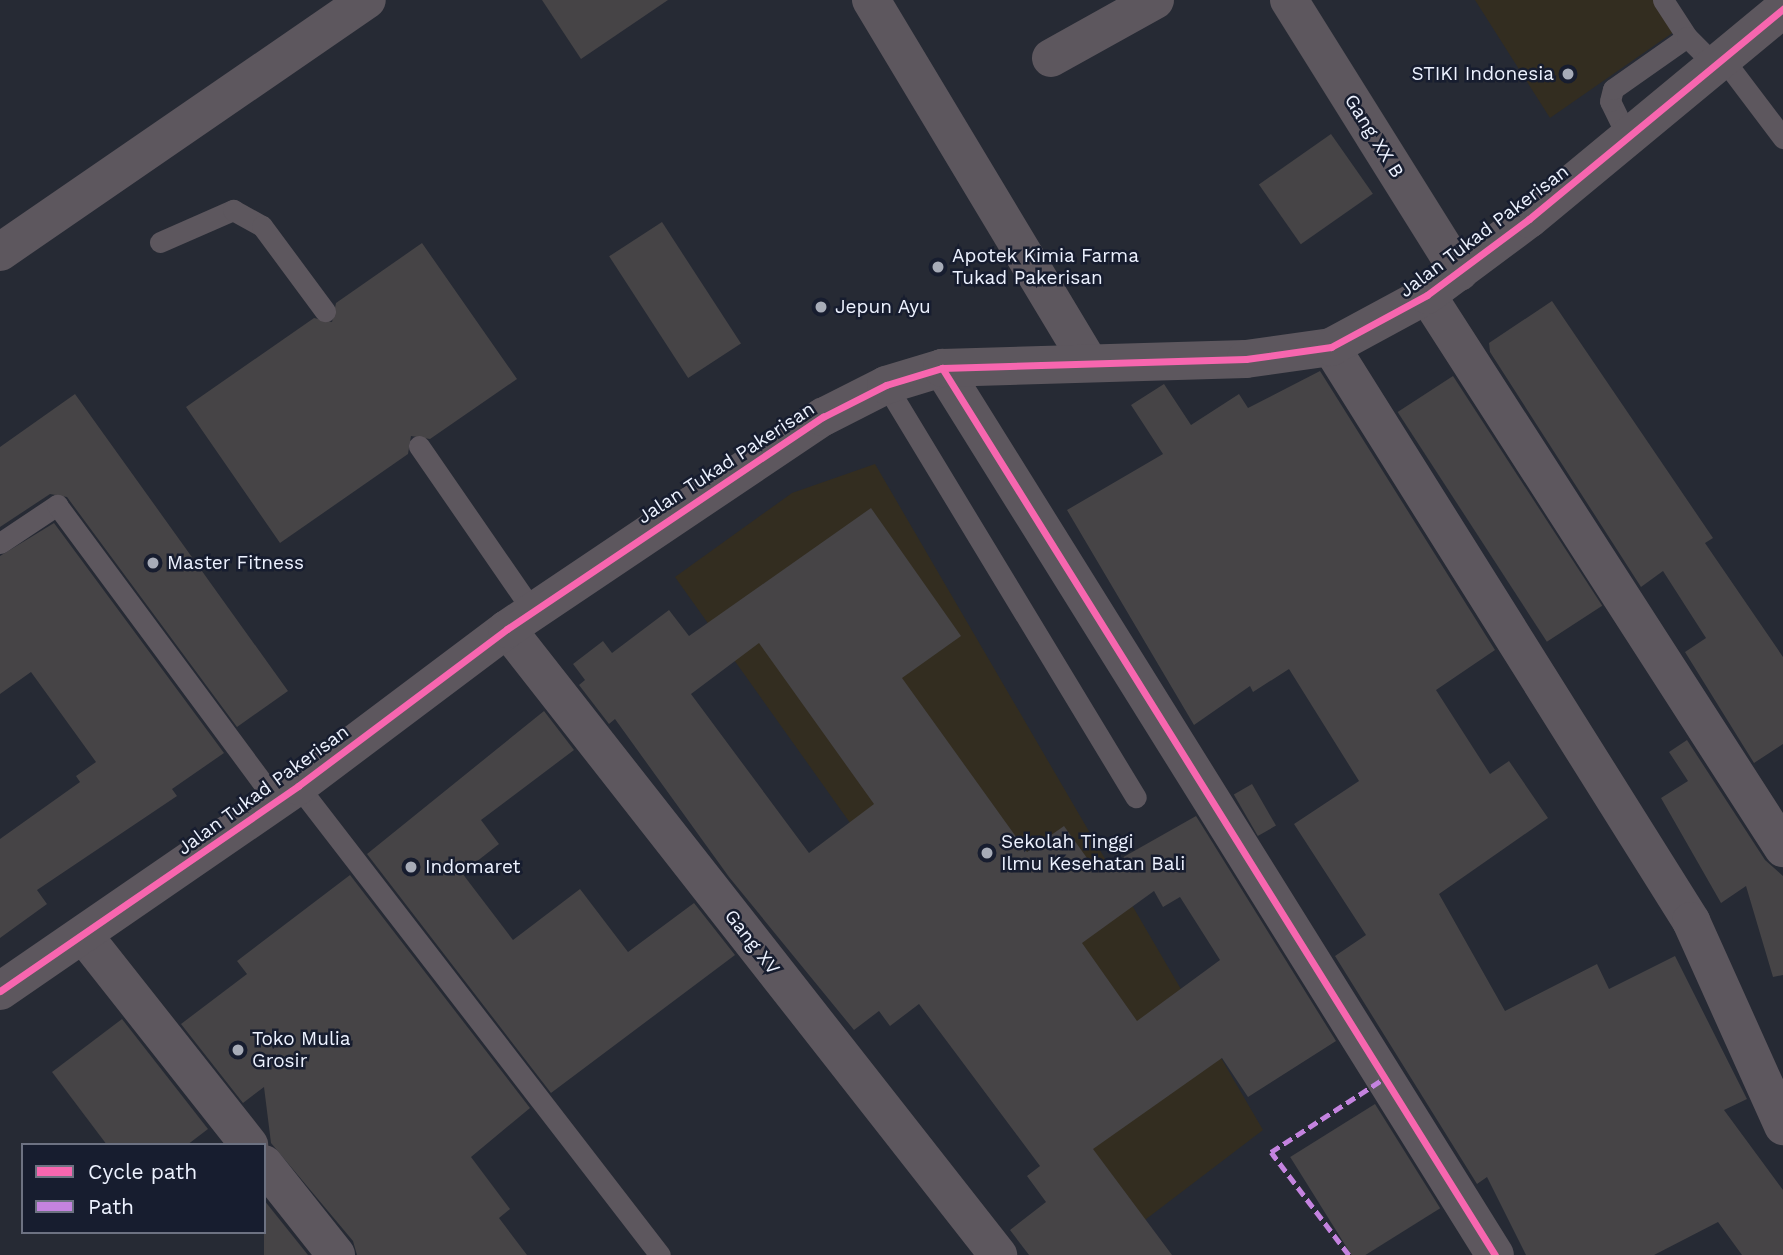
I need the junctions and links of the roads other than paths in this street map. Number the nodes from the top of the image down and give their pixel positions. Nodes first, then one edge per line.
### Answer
1 (367, 0) edge
2 (871, 0) edge
3 (1155, 0) edge
4 (1289, 0) edge
5 (1663, 0) edge
6 (1783, 9) edge
7 (1686, 37) junction
8 (1051, 58) dead end
9 (1720, 64) junction
10 (1783, 138) edge
11 (1629, 140) junction
12 (160, 242) dead end
13 (0, 252) edge
14 (1459, 272) junction
15 (1427, 295) junction
16 (325, 311) dead end
17 (1331, 347) junction
18 (1087, 360) junction
19 (942, 368) junction
20 (886, 385) junction
21 (419, 446) dead end
22 (0, 543) edge
23 (520, 620) junction
24 (287, 793) junction
25 (1136, 797) dead end
26 (1783, 848) edge
27 (85, 937) junction
28 (0, 991) edge
29 (1783, 1126) edge
30 (247, 1143) edge
31 (266, 1167) edge
32 (336, 1255) edge
33 (660, 1255) edge
34 (998, 1255) edge
35 (1495, 1255) edge

1 - 13 street
2 - 18 street
3 - 8 street
4 - 14 street, Gang XX B
5 - 7 lane
6 - 9 street, Jalan Tukad Pakerisan
7 - 9 lane
7 - 11 lane
9 - 10 lane
9 - 11 street, Jalan Tukad Pakerisan
11 - 14 street, Jalan Tukad Pakerisan
12 - 16 lane
14 - 15 street, Jalan Tukad Pakerisan
15 - 17 street, Jalan Tukad Pakerisan
15 - 26 street
17 - 18 street, Jalan Tukad Pakerisan
17 - 29 street
18 - 19 street, Jalan Tukad Pakerisan
19 - 20 street, Jalan Tukad Pakerisan
19 - 35 street
20 - 23 street, Jalan Tukad Pakerisan
20 - 25 lane
21 - 23 lane
22 - 24 lane
23 - 24 street, Jalan Tukad Pakerisan
23 - 34 street, Gang XV
24 - 27 street, Jalan Tukad Pakerisan
24 - 33 lane
27 - 28 street, Jalan Tukad Pakerisan
27 - 30 street
31 - 32 street

